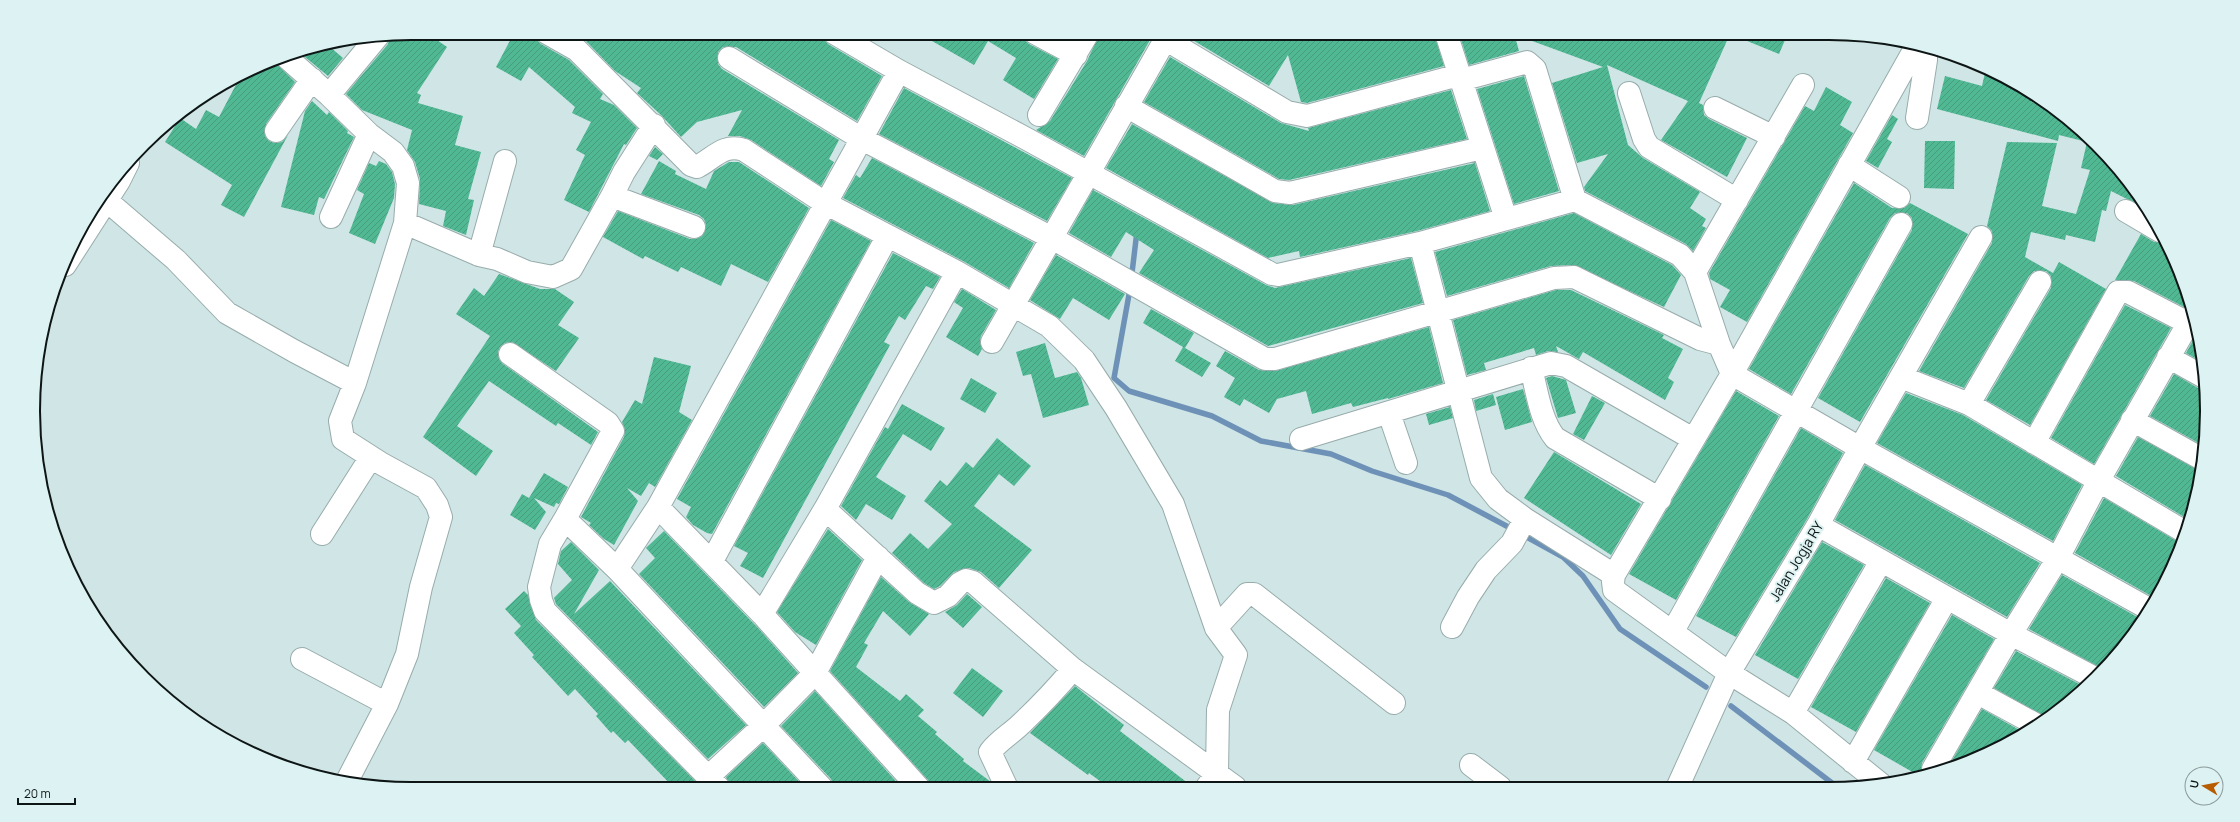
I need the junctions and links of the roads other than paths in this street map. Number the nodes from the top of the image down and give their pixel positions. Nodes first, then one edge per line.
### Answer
1 (559, 40) edge
2 (846, 40) edge
3 (1048, 40) edge
4 (1084, 40) edge
5 (1165, 40) edge
6 (1173, 40) edge
7 (1448, 40) edge
8 (373, 42) edge
9 (1914, 50) edge
10 (1926, 53) edge
11 (1076, 55) junction
12 (728, 58) dead end
13 (290, 61) edge
14 (899, 71) junction
15 (1460, 78) junction
16 (312, 79) junction
17 (1803, 85) dead end
18 (1629, 93) dead end
19 (330, 95) junction
20 (1126, 106) junction
21 (1715, 108) dead end
22 (1039, 115) dead end
23 (1917, 118) dead end
24 (654, 125) junction
25 (276, 131) dead end
26 (369, 134) junction
27 (1774, 137) junction
28 (862, 139) junction
29 (1482, 148) junction
30 (505, 161) dead end
31 (1849, 165) junction
32 (1087, 173) junction
33 (612, 196) junction
34 (1899, 197) dead end
35 (106, 200) edge
36 (1575, 200) junction
37 (1737, 200) junction
38 (825, 203) junction
39 (103, 206) edge
40 (2126, 211) dead end
41 (331, 218) dead end
42 (1506, 219) junction
43 (405, 223) junction
44 (1901, 224) dead end
45 (2149, 225) edge
46 (694, 227) dead end
47 (887, 237) junction
48 (1981, 237) dead end
49 (1052, 238) junction
50 (82, 239) edge
51 (1420, 243) junction
52 (479, 255) junction
53 (957, 272) junction
54 (1695, 272) junction
55 (2040, 282) dead end
56 (1012, 305) junction
57 (1436, 311) junction
58 (2188, 318) edge
59 (2189, 321) edge
60 (992, 342) dead end
61 (1719, 344) junction
62 (510, 354) dead end
63 (2168, 357) junction
64 (1531, 368) junction
65 (1732, 374) junction
66 (2198, 374) edge
67 (1901, 377) junction
68 (355, 383) junction
69 (1458, 392) junction
70 (1970, 404) junction
71 (1797, 410) junction
72 (1389, 413) junction
73 (2132, 420) junction
74 (1301, 439) dead end
75 (1693, 439) junction
76 (2034, 443) junction
77 (1860, 448) junction
78 (2197, 456) edge
79 (371, 457) junction
80 (1406, 463) dead end
81 (2100, 480) junction
82 (1660, 498) junction
83 (658, 507) junction
84 (825, 509) junction
85 (566, 519) junction
86 (1818, 525) junction
87 (1520, 528) junction
88 (2180, 529) edge
89 (322, 534) dead end
90 (878, 557) junction
91 (2058, 558) junction
92 (712, 561) junction
93 (1881, 561) junction
94 (617, 569) junction
95 (1614, 575) junction
96 (1947, 598) junction
97 (2144, 606) edge
98 (762, 614) junction
99 (1452, 627) dead end
100 (1216, 628) junction
101 (1673, 631) junction
102 (2011, 634) junction
103 (302, 659) dead end
104 (1073, 669) junction
105 (816, 673) junction
106 (1729, 673) junction
107 (2089, 675) edge
108 (1978, 693) junction
109 (1394, 703) dead end
110 (387, 704) junction
111 (1793, 713) junction
112 (2031, 722) edge
113 (763, 726) junction
114 (1853, 762) junction
115 (1471, 765) dead end
116 (1935, 766) edge
117 (349, 777) edge
118 (1875, 779) edge
119 (1212, 780) edge
120 (713, 782) edge
121 (715, 782) edge
122 (816, 782) edge
123 (914, 782) edge
124 (1004, 782) edge
125 (1493, 782) edge
126 (1680, 782) edge

1 - 24 street
2 - 14 street
3 - 11 street
4 - 11 street
5 - 20 street
6 - 15 street
7 - 15 street
8 - 19 street
9 - 31 street
10 - 23 street
11 - 22 street
12 - 28 street
13 - 16 street
14 - 28 street
14 - 32 street
15 - 29 street
15 - 36 street
16 - 19 street
16 - 25 street
17 - 27 street
18 - 37 street
19 - 26 street
20 - 29 street
20 - 32 street
21 - 27 street
24 - 33 street
24 - 38 street
26 - 41 street
26 - 43 street
27 - 37 street
28 - 38 street
28 - 49 street
29 - 42 street
30 - 52 street
31 - 34 street
31 - 65 street
32 - 49 street
32 - 51 street
33 - 46 street
33 - 52 street
35 - 68 street
36 - 42 street
36 - 54 street
37 - 54 street
38 - 47 street
38 - 83 street
39 - 50 street
40 - 45 street
42 - 51 street
43 - 52 street
43 - 68 street
44 - 71 street
47 - 53 street
47 - 92 street
48 - 67 street, Jalan Jogja RY
49 - 56 street
49 - 57 street
51 - 57 street
53 - 56 street
53 - 84 street
54 - 61 street
55 - 70 street
56 - 60 street
56 - 100 street
57 - 61 street
57 - 69 street
58 - 76 street
59 - 63 street
61 - 65 street
62 - 85 street
63 - 66 street
63 - 73 street
64 - 69 street
64 - 75 street
64 - 82 street
65 - 71 street
65 - 75 street
67 - 70 street
67 - 77 street, Jalan Jogja RY
68 - 79 street
69 - 72 street
69 - 87 street
70 - 76 street
71 - 77 street
71 - 101 street
72 - 74 street
72 - 80 street
73 - 78 street
73 - 81 street
75 - 82 street
76 - 81 street
77 - 86 street, Jalan Jogja RY
77 - 91 street
79 - 89 street
79 - 110 street
81 - 88 street
81 - 91 street
82 - 95 street
83 - 92 street
83 - 94 street
84 - 90 street
84 - 98 street
85 - 94 street
85 - 120 street
86 - 93 street
86 - 106 street, Jalan Jogja RY
87 - 95 street
87 - 99 street
90 - 104 street
90 - 105 street
91 - 97 street
91 - 102 street
92 - 98 street
93 - 96 street
93 - 111 street
94 - 113 street
95 - 101 street
96 - 102 street
96 - 114 street
98 - 105 street
100 - 109 street
100 - 119 street
101 - 106 street
102 - 107 street
102 - 108 street
103 - 110 street
104 - 119 street
104 - 124 street
105 - 113 street
105 - 123 street
106 - 111 street
106 - 126 street, Jalan Jogja RY
108 - 112 street
108 - 116 street
110 - 117 street
111 - 114 street
113 - 121 street
113 - 122 street
114 - 118 street
115 - 125 street

